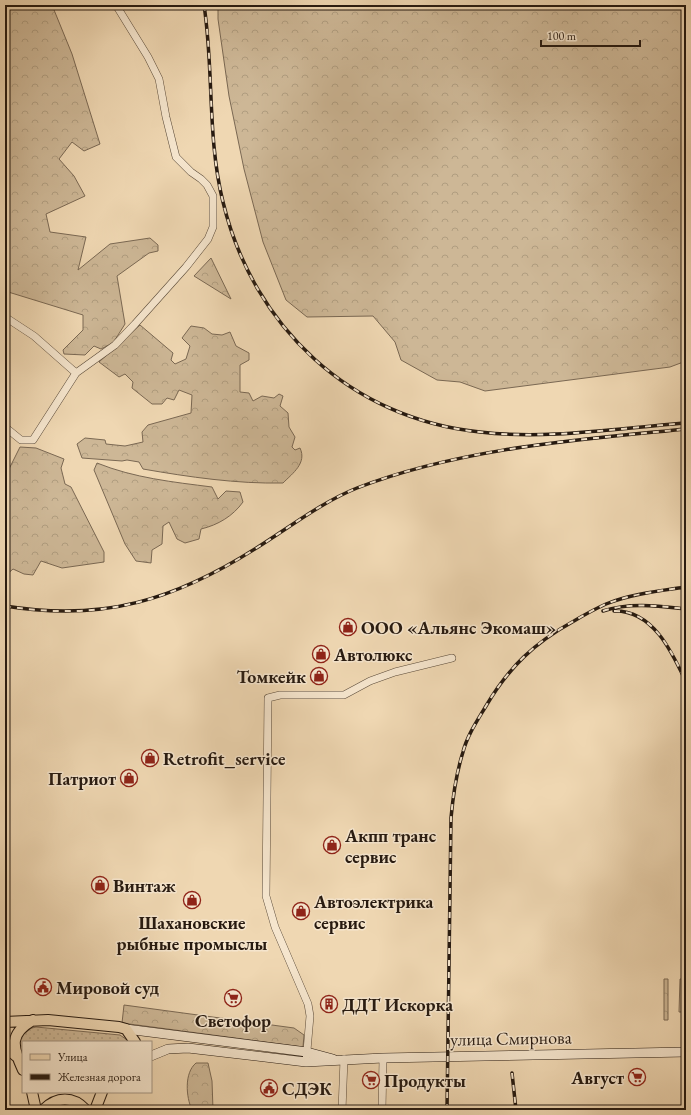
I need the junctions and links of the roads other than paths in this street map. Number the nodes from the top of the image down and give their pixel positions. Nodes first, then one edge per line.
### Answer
1 (116, 5) edge
2 (5, 317) edge
3 (76, 373) junction
4 (5, 427) edge
5 (452, 658) dead end
6 (33, 1020) junction
7 (5, 1022) edge
8 (126, 1029) junction
9 (134, 1041) edge
10 (5, 1047) edge
11 (307, 1052) junction
12 (686, 1052) edge
13 (152, 1056) edge
14 (17, 1057) junction
15 (383, 1058) junction
16 (340, 1059) junction
17 (306, 1062) junction
18 (22, 1067) edge
19 (32, 1093) edge
20 (102, 1093) edge
21 (36, 1110) edge
22 (43, 1110) edge
23 (86, 1110) edge
24 (95, 1110) edge
25 (342, 1110) edge
26 (382, 1110) edge

1 - 3 street
2 - 3 street
3 - 4 street
5 - 11 street
6 - 7 main road
6 - 8 main road
6 - 14 main road
8 - 9 main road
8 - 11 main road, улица Смирнова
10 - 14 main road
11 - 16 main road, улица Смирнова
11 - 17 street
12 - 15 main road, улица Смирнова
13 - 17 main road, улица Смирнова
14 - 18 main road
15 - 16 main road, улица Смирнова
15 - 26 street
16 - 17 main road, улица Смирнова
16 - 25 street
19 - 21 main road
20 - 24 main road
22 - 23 main road

